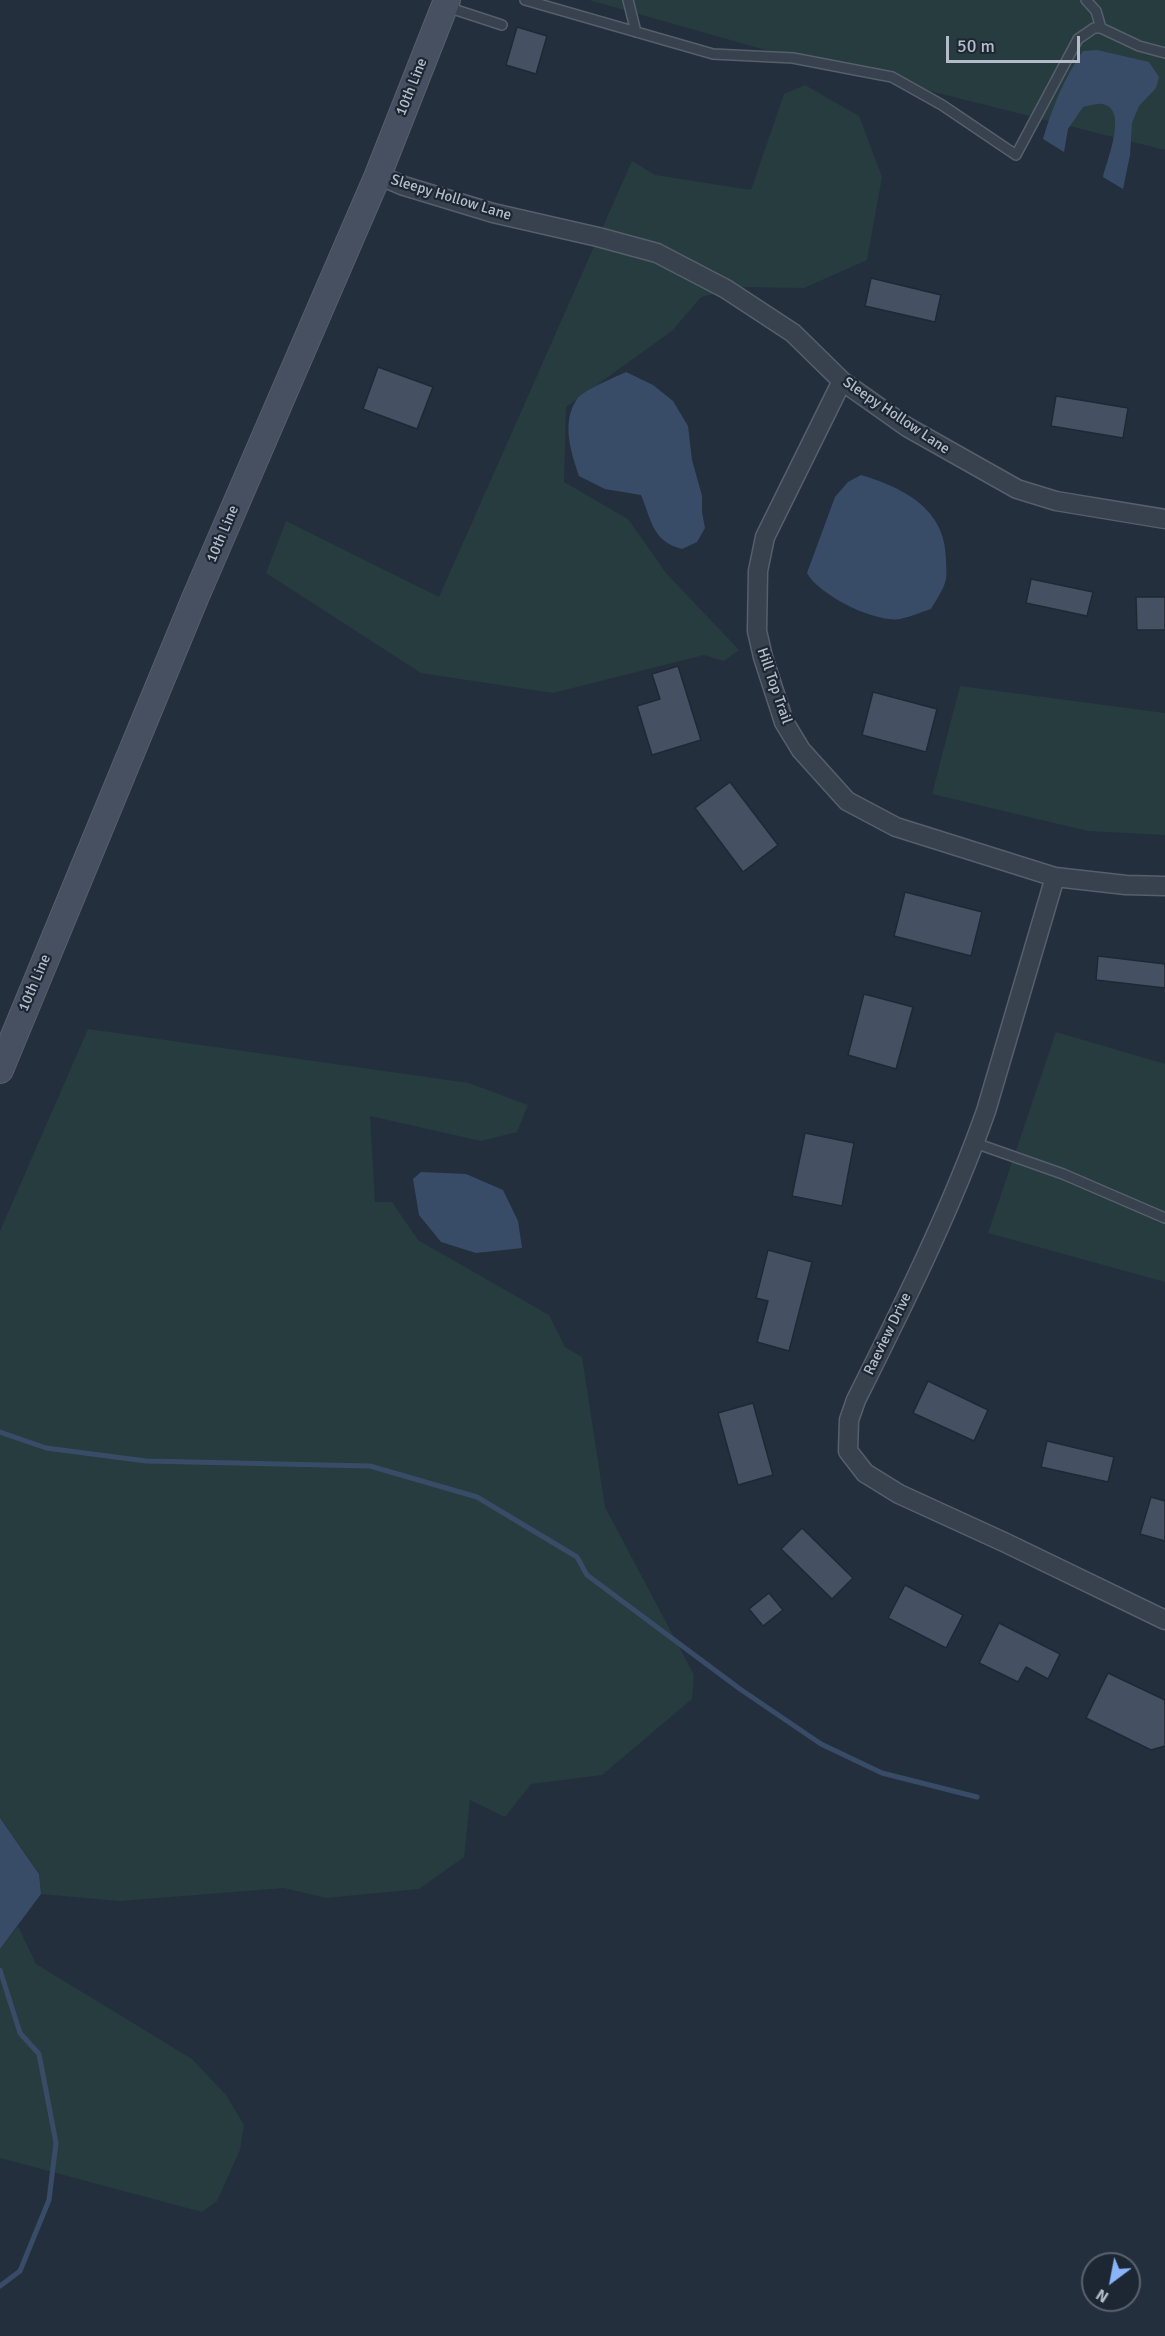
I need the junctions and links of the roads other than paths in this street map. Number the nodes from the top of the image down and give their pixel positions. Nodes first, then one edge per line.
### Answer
1 (525, 0) edge
2 (628, 0) edge
3 (1086, 0) edge
4 (446, 3) edge
5 (502, 25) dead end
6 (1101, 28) junction
7 (636, 32) junction
8 (1165, 53) edge
9 (378, 175) junction
10 (842, 381) junction
11 (1165, 519) edge
12 (1055, 877) junction
13 (1165, 886) edge
14 (0, 1070) edge
15 (975, 1143) junction
16 (1165, 1218) edge
17 (1165, 1620) edge

1 - 7 lane
2 - 7 lane
3 - 6 lane
4 - 5 lane
4 - 9 main road, 10th Line
6 - 7 lane
6 - 8 lane
9 - 10 street, Sleepy Hollow Lane
9 - 14 main road, 10th Line
10 - 11 street, Sleepy Hollow Lane
10 - 12 street, Hill Top Trail
12 - 13 street, Hill Top Trail
12 - 15 street, Raeview Drive
15 - 16 lane
15 - 17 street, Raeview Drive

